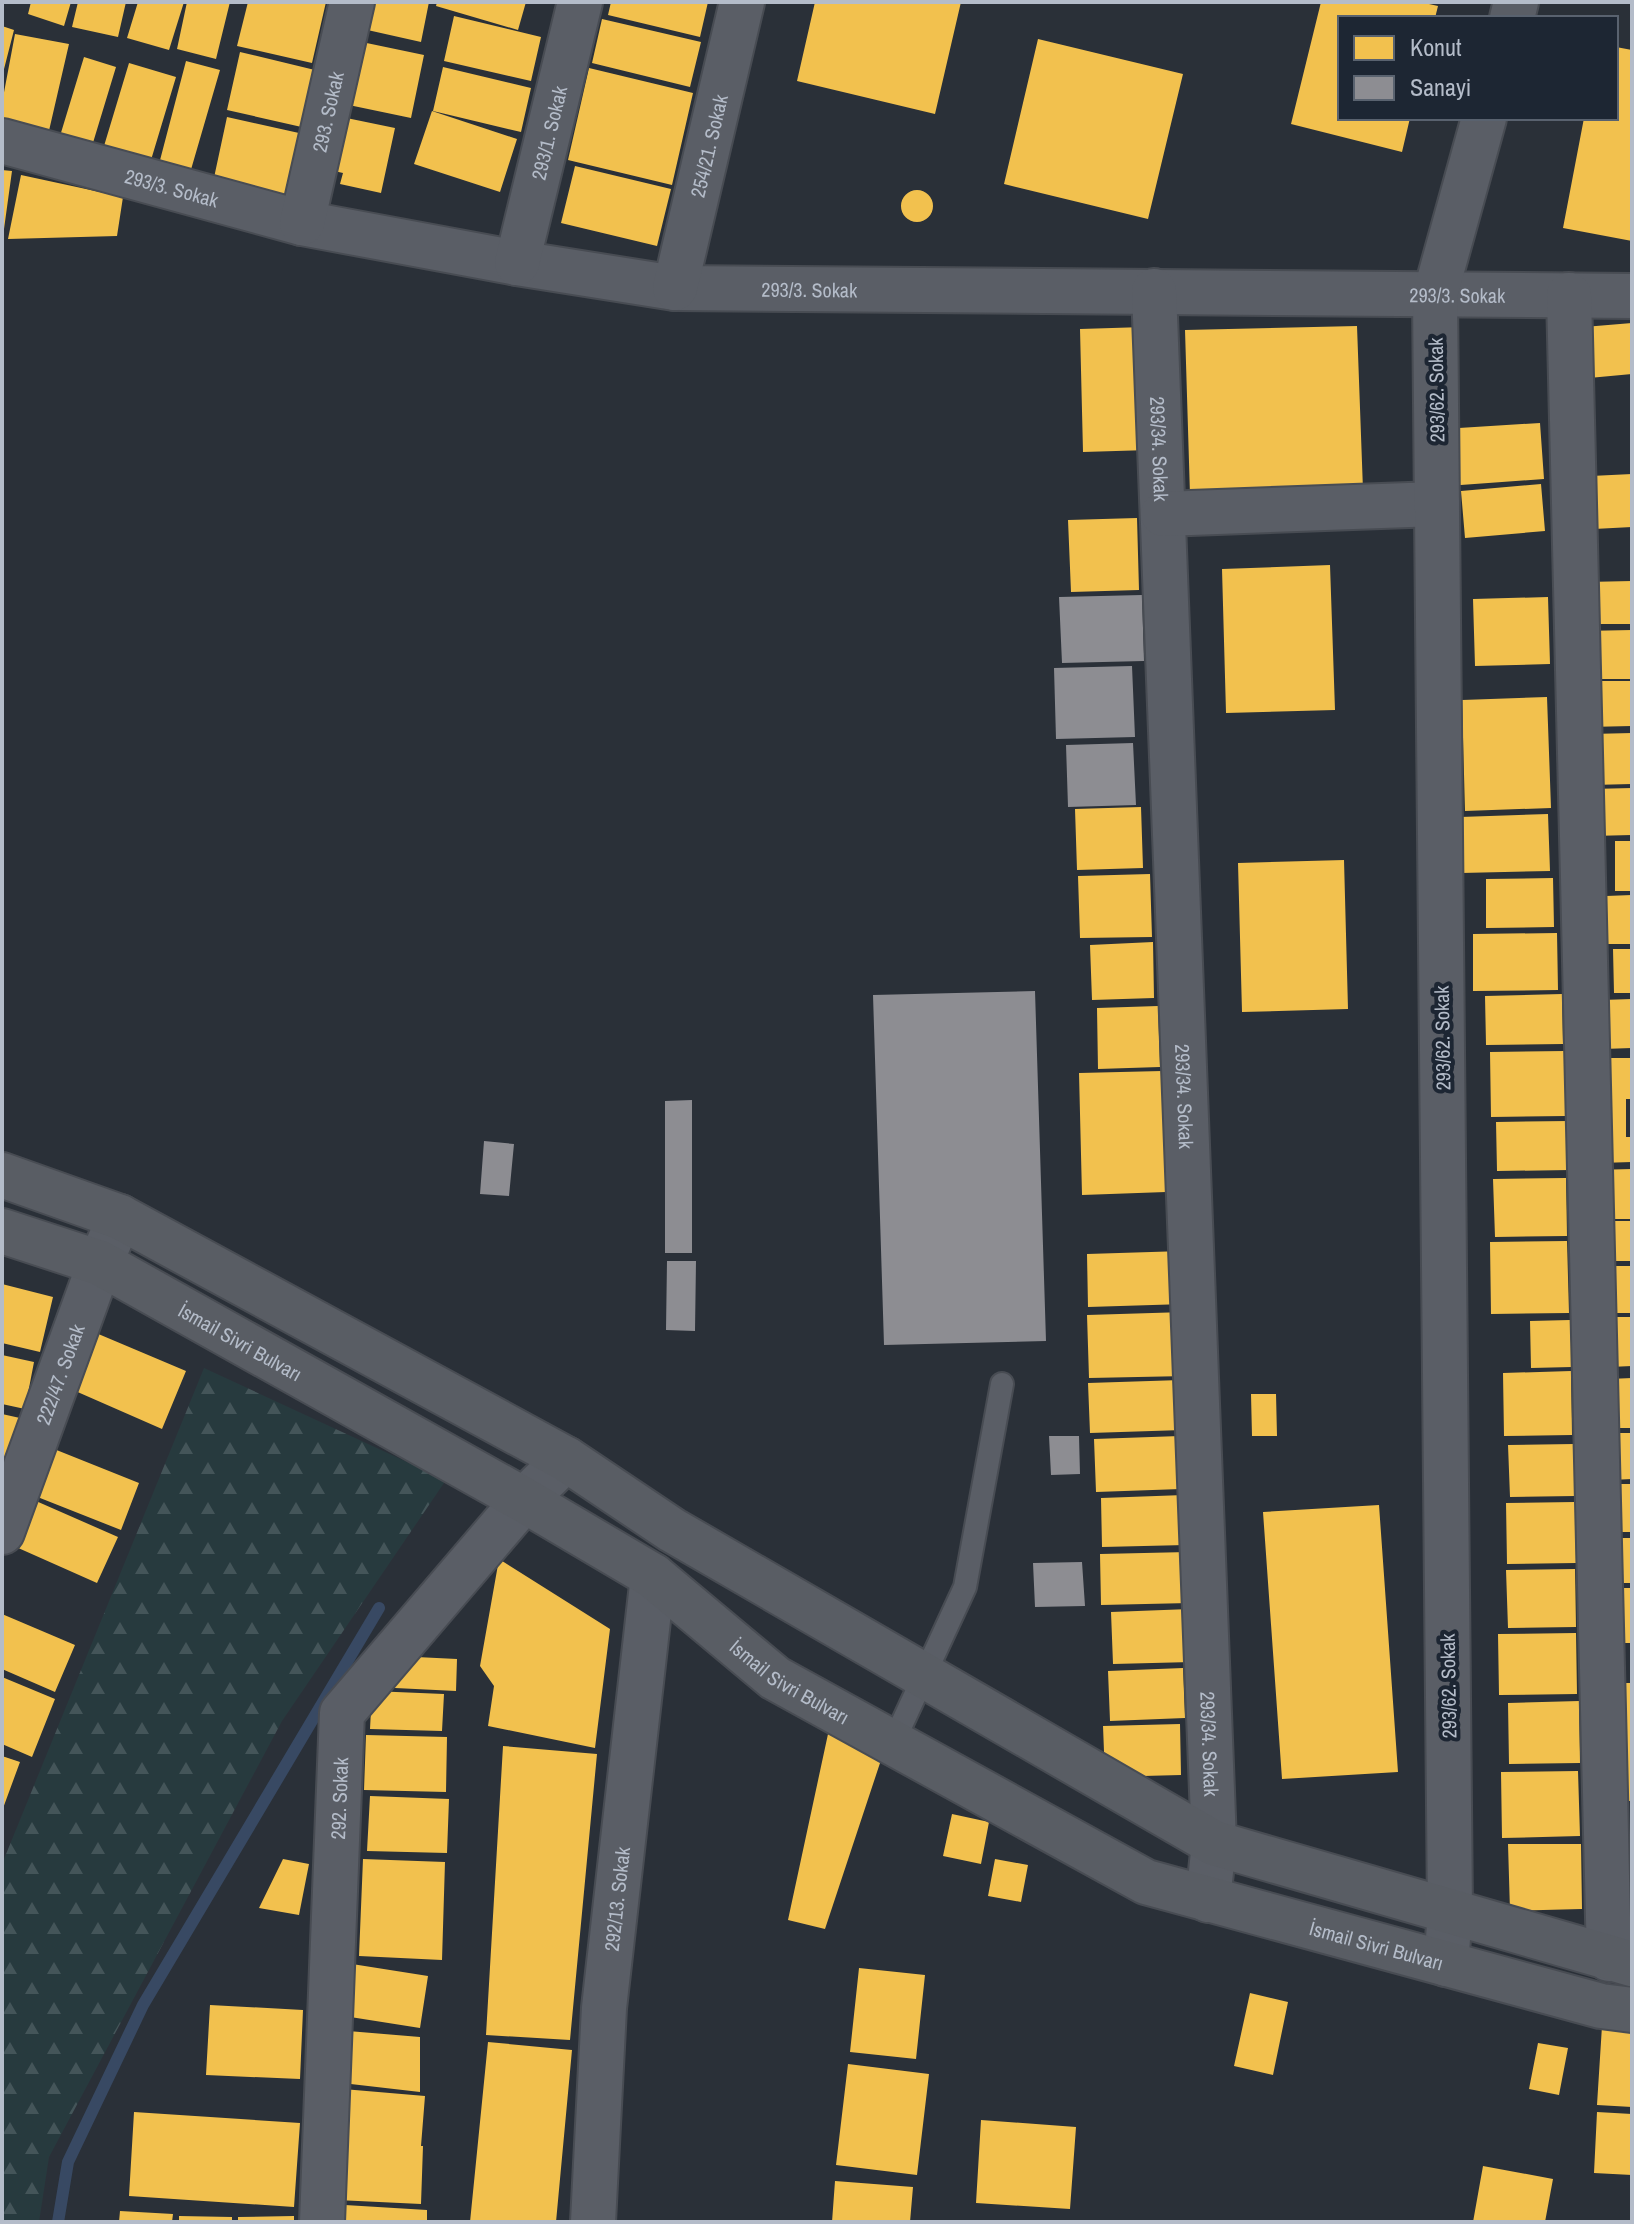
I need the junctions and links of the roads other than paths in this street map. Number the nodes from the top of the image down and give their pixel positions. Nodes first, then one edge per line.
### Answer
1 (352, 2) edge
2 (580, 2) edge
3 (742, 2) edge
4 (1483, 120) edge
5 (2, 141) edge
6 (302, 223) junction
7 (517, 263) junction
8 (675, 288) junction
9 (1154, 291) junction
10 (1435, 295) junction
11 (1569, 295) junction
12 (1632, 296) edge
13 (1437, 504) junction
14 (1163, 514) junction
15 (2, 1175) edge
16 (120, 1217) junction
17 (2, 1231) edge
18 (100, 1263) junction
19 (1002, 1384) dead end
20 (566, 1459) junction
21 (524, 1500) junction
22 (2, 1532) edge
23 (653, 1576) junction
24 (923, 1676) junction
25 (893, 1743) junction
26 (1214, 1843) junction
27 (1208, 1900) junction
28 (1450, 1913) junction
29 (1620, 1961) edge
30 (1446, 1964) junction
31 (1632, 2010) edge
32 (322, 2222) edge
33 (593, 2222) edge

1 - 6 street, 293. Sokak
2 - 7 street, 293/1. Sokak
3 - 8 street, 254/21. Sokak
4 - 10 street, 293/62. Sokak
5 - 6 street, 293/3. Sokak
6 - 7 street, 293/3. Sokak
7 - 8 street, 293/3. Sokak
8 - 9 street, 293/3. Sokak
9 - 10 street, 293/3. Sokak
9 - 14 street, 293/34. Sokak
10 - 11 street, 293/3. Sokak
10 - 13 street, 293/62. Sokak
11 - 12 street, 293/3. Sokak
11 - 29 street
13 - 14 street
13 - 28 street, 293/62. Sokak
14 - 26 street, 293/34. Sokak
15 - 16 main road
16 - 18 street, 222/47. Sokak
16 - 20 main road
17 - 18 main road, İsmail Sivri Bulvarı
18 - 21 main road, İsmail Sivri Bulvarı
18 - 22 street, 222/47. Sokak
19 - 24 lane
20 - 21 street, 292. Sokak
20 - 24 main road
21 - 23 main road, İsmail Sivri Bulvarı
21 - 32 street, 292. Sokak
23 - 25 main road, İsmail Sivri Bulvarı
23 - 33 street, 292/13. Sokak
24 - 25 lane
24 - 26 main road
25 - 27 main road, İsmail Sivri Bulvarı
26 - 27 street, 293/34. Sokak
26 - 28 main road
27 - 30 main road, İsmail Sivri Bulvarı
28 - 29 main road
28 - 30 street, 293/62. Sokak
30 - 31 main road, İsmail Sivri Bulvarı

